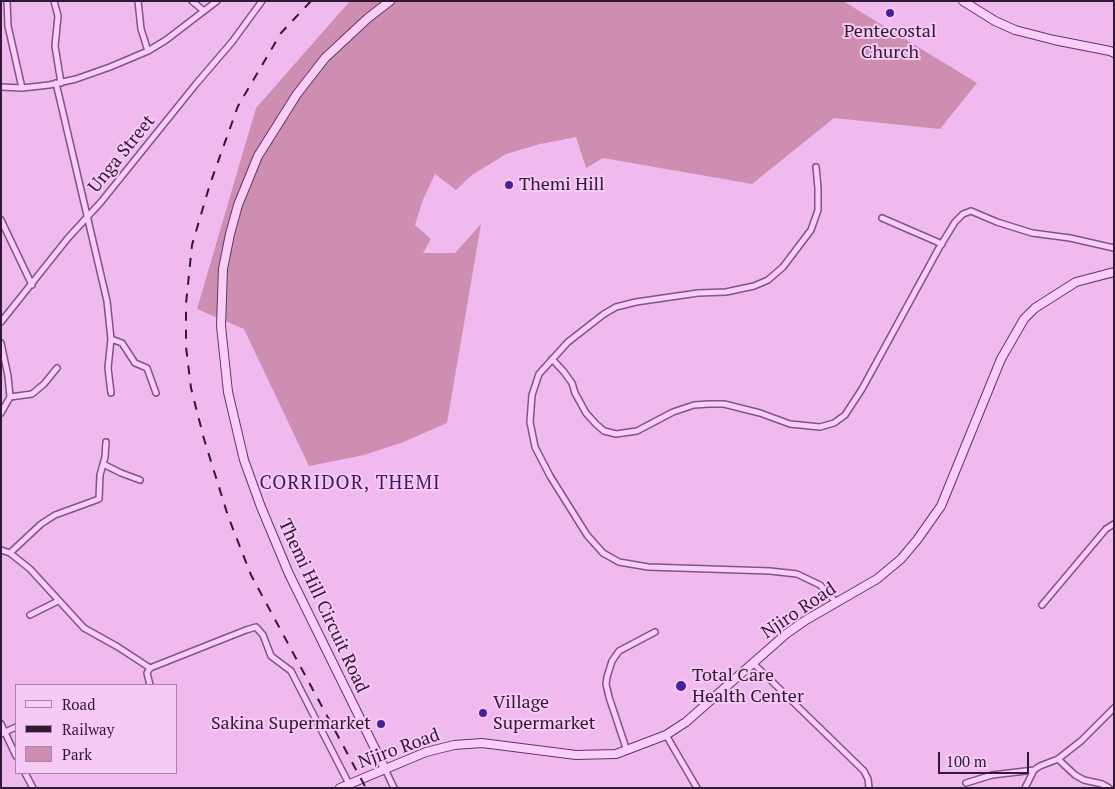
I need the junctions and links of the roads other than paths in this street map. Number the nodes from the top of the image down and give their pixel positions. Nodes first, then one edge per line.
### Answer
1 (7, 1) edge
2 (54, 1) edge
3 (138, 1) edge
4 (192, 1) edge
5 (216, 1) edge
6 (262, 1) edge
7 (390, 1) edge
8 (963, 1) edge
9 (204, 11) junction
10 (1112, 49) edge
11 (148, 51) junction
12 (59, 83) junction
13 (1, 87) edge
14 (22, 88) junction
15 (816, 167) dead end
16 (88, 216) junction
17 (882, 218) dead end
18 (1, 220) edge
19 (942, 244) junction
20 (1114, 248) edge
21 (1114, 272) edge
22 (32, 285) junction
23 (1, 322) edge
24 (111, 339) junction
25 (1, 343) edge
26 (552, 359) junction
27 (57, 368) dead end
28 (111, 393) dead end
29 (156, 393) dead end
30 (10, 397) junction
31 (1, 413) edge
32 (106, 442) dead end
33 (103, 464) junction
34 (140, 480) dead end
35 (1114, 524) edge
36 (1, 550) edge
37 (10, 553) junction
38 (58, 601) junction
39 (837, 603) junction
40 (1042, 605) dead end
41 (30, 615) dead end
42 (655, 632) dead end
43 (753, 662) junction
44 (150, 668) junction
45 (150, 684) edge
46 (1114, 709) edge
47 (1, 724) edge
48 (15, 728) edge
49 (3, 734) edge
50 (666, 735) junction
51 (627, 751) junction
52 (15, 754) edge
53 (1058, 759) junction
54 (385, 769) junction
55 (1034, 770) junction
56 (26, 774) edge
57 (966, 782) dead end
58 (349, 784) junction
59 (33, 788) edge
60 (340, 788) edge
61 (394, 788) edge
62 (697, 788) edge
63 (869, 788) edge
64 (1025, 788) edge
65 (1109, 788) edge

1 - 14 street
2 - 12 street
3 - 11 street
4 - 9 street
5 - 9 street
6 - 16 street, Unga Street
7 - 54 street, Themi Hill Circuit Road
8 - 10 street
9 - 11 street
11 - 12 street
12 - 14 street
12 - 16 street
13 - 14 street
15 - 26 street
16 - 22 street, Unga Street
16 - 24 street
17 - 19 street
18 - 22 street
19 - 20 street
19 - 26 street
21 - 39 street, Njiro Road
22 - 23 street, Unga Street
24 - 28 street
24 - 29 street
25 - 30 street
26 - 39 street
27 - 30 street
30 - 31 street
32 - 33 street
33 - 34 street
33 - 37 street
35 - 40 street
36 - 37 street
37 - 38 street
38 - 41 street
38 - 44 street
39 - 43 street, Njiro Road
42 - 51 street
43 - 50 street, Njiro Road
43 - 63 street
44 - 45 street
44 - 58 street
46 - 53 street
47 - 49 street
48 - 49 street
49 - 52 street
50 - 51 street, Njiro Road
50 - 62 street
51 - 54 street, Njiro Road
53 - 55 street
53 - 65 street
54 - 58 street, Njiro Road
54 - 61 street
55 - 57 street
55 - 64 street
56 - 59 street
58 - 60 street, Njiro Road

